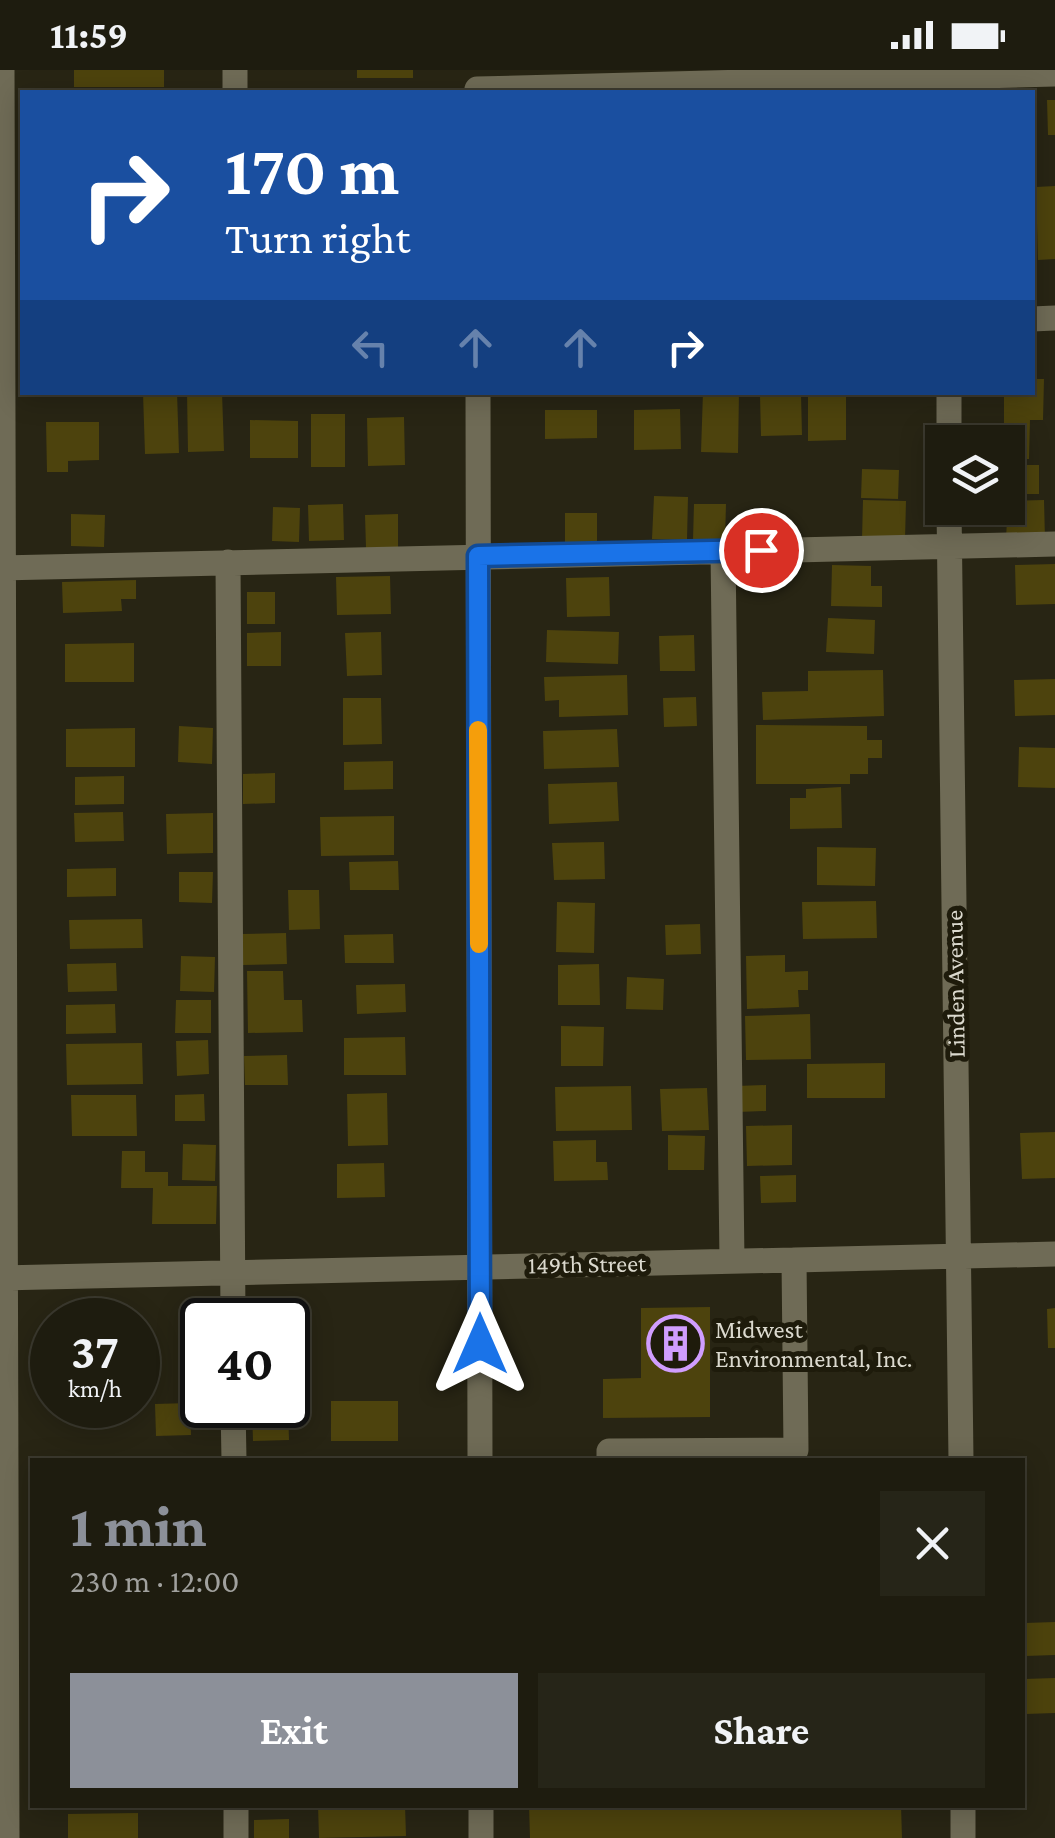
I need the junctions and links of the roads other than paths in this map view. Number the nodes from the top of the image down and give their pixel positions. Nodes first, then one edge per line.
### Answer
1 (2, 70) edge
2 (1055, 74) edge
3 (477, 84) edge
4 (941, 84) edge
5 (8, 116) edge
6 (8, 342) edge
7 (478, 395) edge
8 (949, 395) edge
9 (949, 425) edge
10 (950, 525) edge
11 (1055, 544) edge
12 (950, 546) junction
13 (723, 551) junction
14 (478, 556) junction
15 (228, 562) junction
16 (1, 568) edge
17 (1055, 1254) edge
18 (959, 1256) junction
19 (794, 1260) junction
20 (732, 1261) junction
21 (480, 1266) junction
22 (232, 1272) junction
23 (2, 1278) edge
24 (233, 1298) edge
25 (234, 1428) edge
26 (234, 1458) edge
27 (480, 1458) edge
28 (608, 1458) edge
29 (960, 1458) edge
30 (236, 1808) edge
31 (481, 1808) edge
32 (963, 1808) edge
33 (6, 1838) edge
34 (236, 1838) edge
35 (481, 1838) edge
36 (964, 1838) edge

1 - 5 street
2 - 4 street
3 - 4 street
5 - 6 street
6 - 16 street
7 - 14 street
8 - 9 street
10 - 12 street, Linden Avenue
11 - 12 street
12 - 13 street
12 - 18 street, Linden Avenue
13 - 14 street
13 - 20 street
14 - 15 street
14 - 21 street
15 - 16 street
15 - 22 street
16 - 23 street
17 - 18 street, 149th Street
18 - 19 street, 149th Street
18 - 29 street, Linden Avenue
19 - 20 street, 149th Street
19 - 28 street
20 - 21 street, 149th Street
21 - 22 street, 149th Street
21 - 27 street
22 - 23 street, 149th Street
22 - 24 street
23 - 33 street
25 - 26 street
30 - 34 street
31 - 35 street
32 - 36 street

